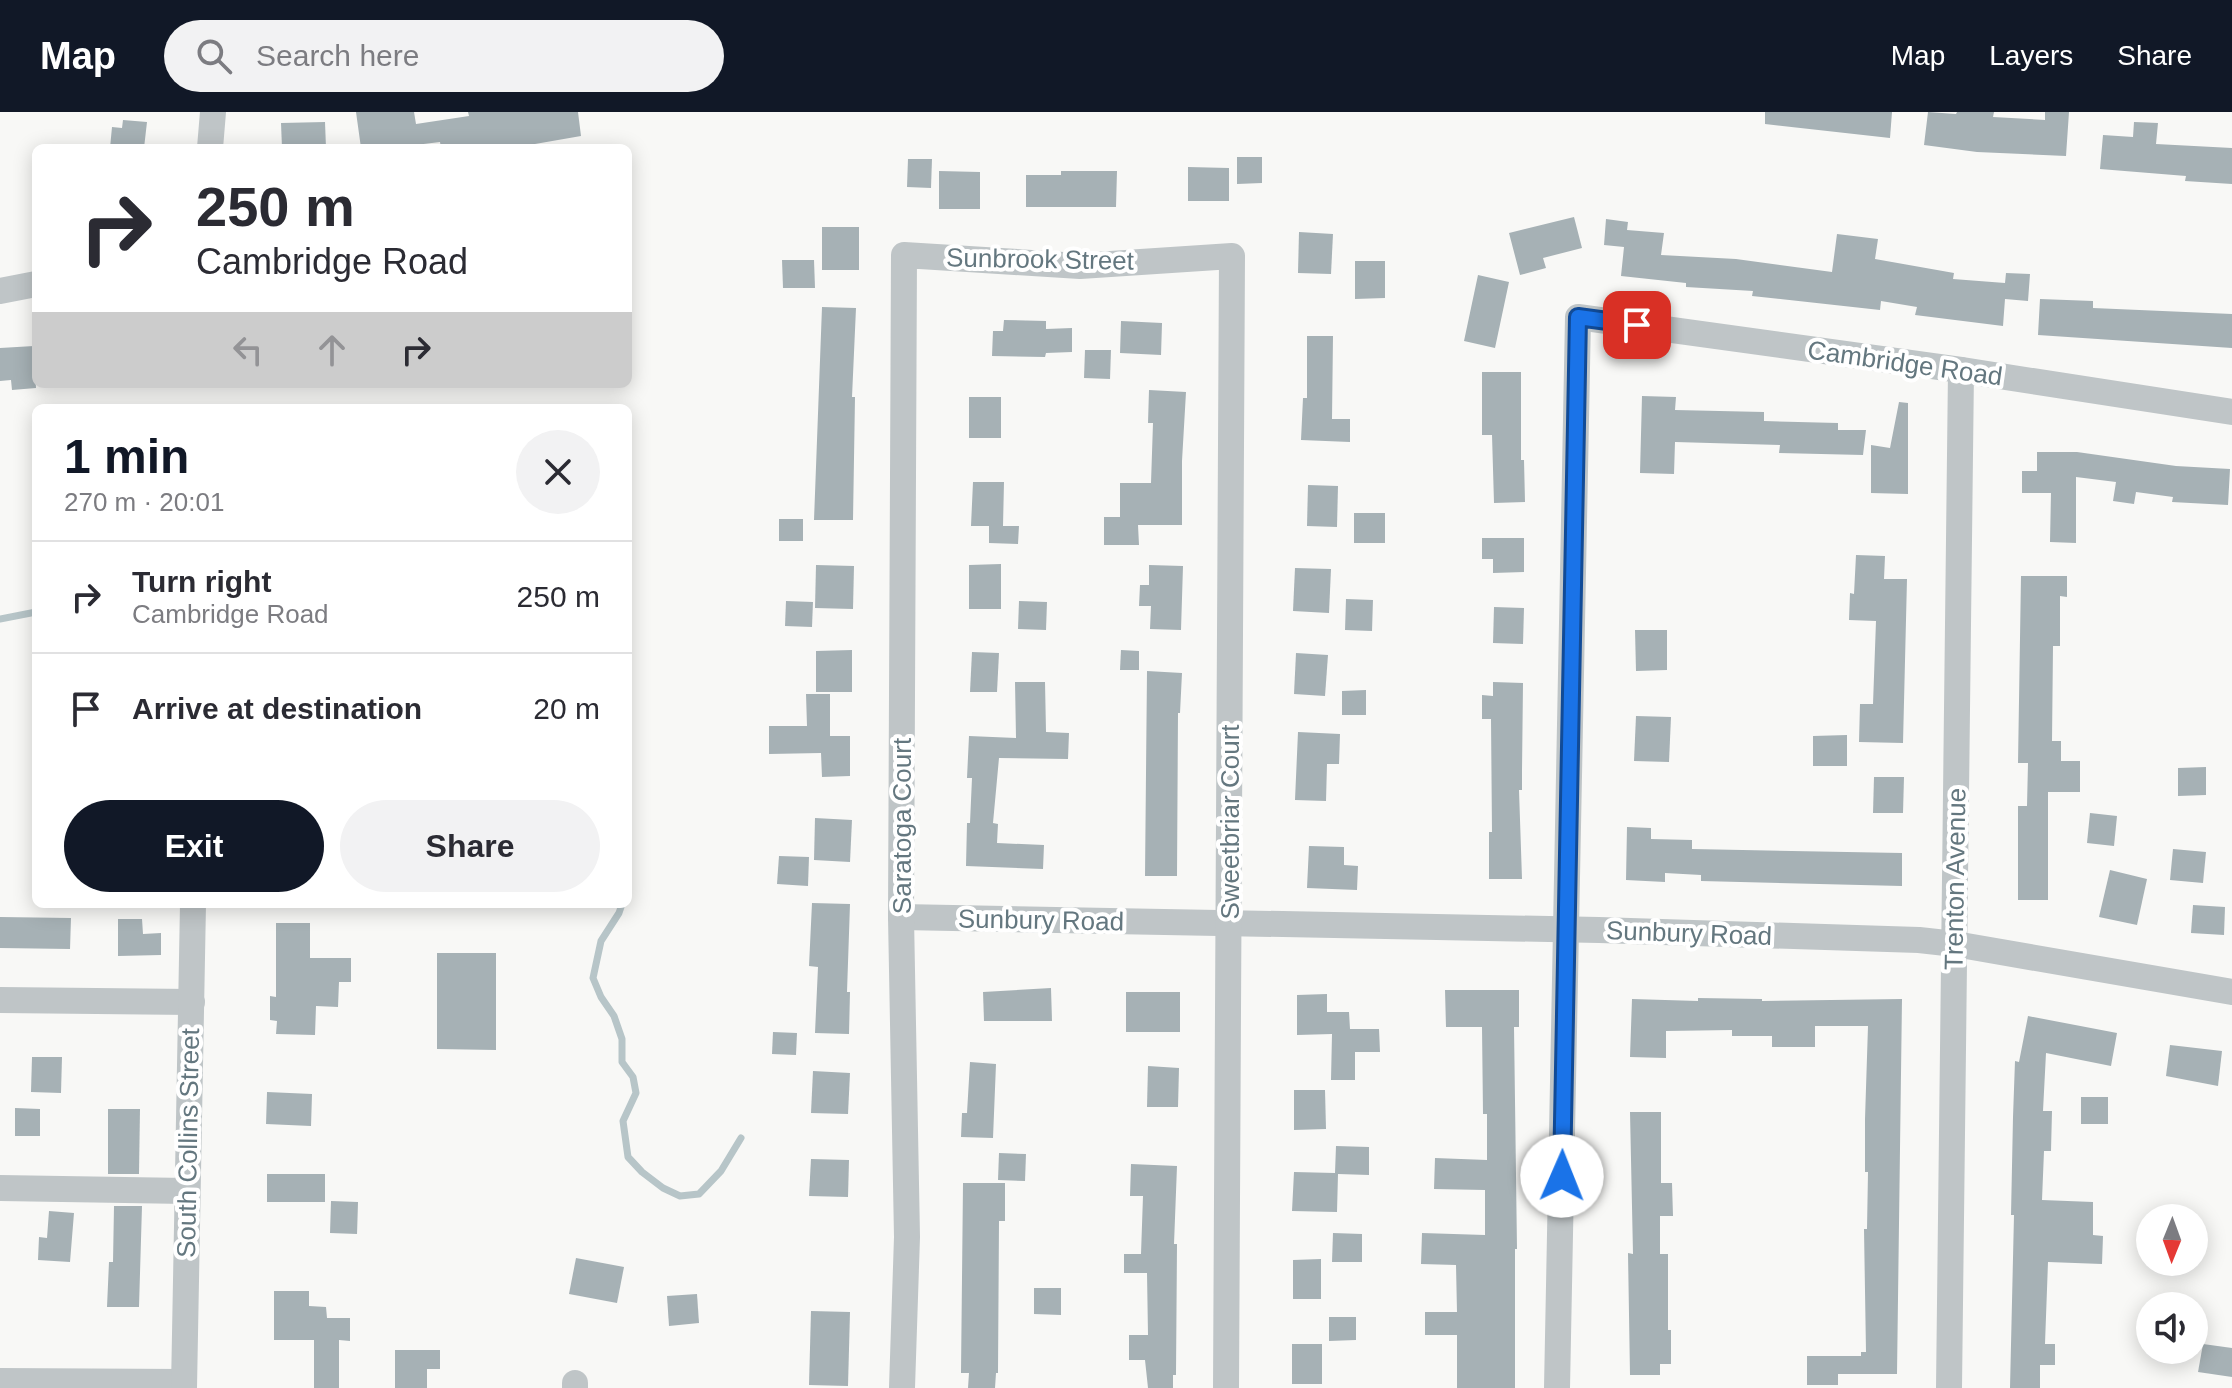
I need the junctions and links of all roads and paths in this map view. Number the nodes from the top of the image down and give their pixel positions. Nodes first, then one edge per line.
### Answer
1 (213, 112) edge
2 (210, 144) edge
3 (1232, 256) joint
4 (904, 264) joint
5 (32, 285) edge
6 (0, 291) edge
7 (1961, 370) junction
8 (2232, 412) edge
9 (193, 908) edge
10 (901, 917) junction
11 (1230, 923) junction
12 (1567, 929) junction
13 (1955, 944) junction
14 (2232, 992) edge
15 (0, 1000) edge
16 (192, 1002) junction
17 (0, 1188) edge
18 (187, 1191) junction
19 (0, 1381) edge
20 (89, 1385) edge
21 (184, 1385) edge
22 (902, 1388) edge
23 (1226, 1388) edge
24 (1557, 1388) edge
25 (1949, 1388) edge

1 - 2 street
3 - 4 street, Sunbrook Street
3 - 11 street, Sweetbriar Court
4 - 10 street, Saratoga Court
5 - 6 street
7 - 8 street, Cambridge Road
7 - 12 street, Cambridge Road
7 - 13 street, Trenton Avenue
9 - 16 street, South Collins Street
10 - 11 street, Sunbury Road
10 - 22 street, Saratoga Court
11 - 12 street, Sunbury Road
11 - 23 street, Sweetbriar Court
12 - 13 street, Sunbury Road
12 - 24 street
13 - 14 street, Sunbury Road
13 - 25 street, Trenton Avenue
15 - 16 street
16 - 18 street, South Collins Street
17 - 18 street
18 - 21 street, South Collins Street
19 - 20 street
20 - 21 street

